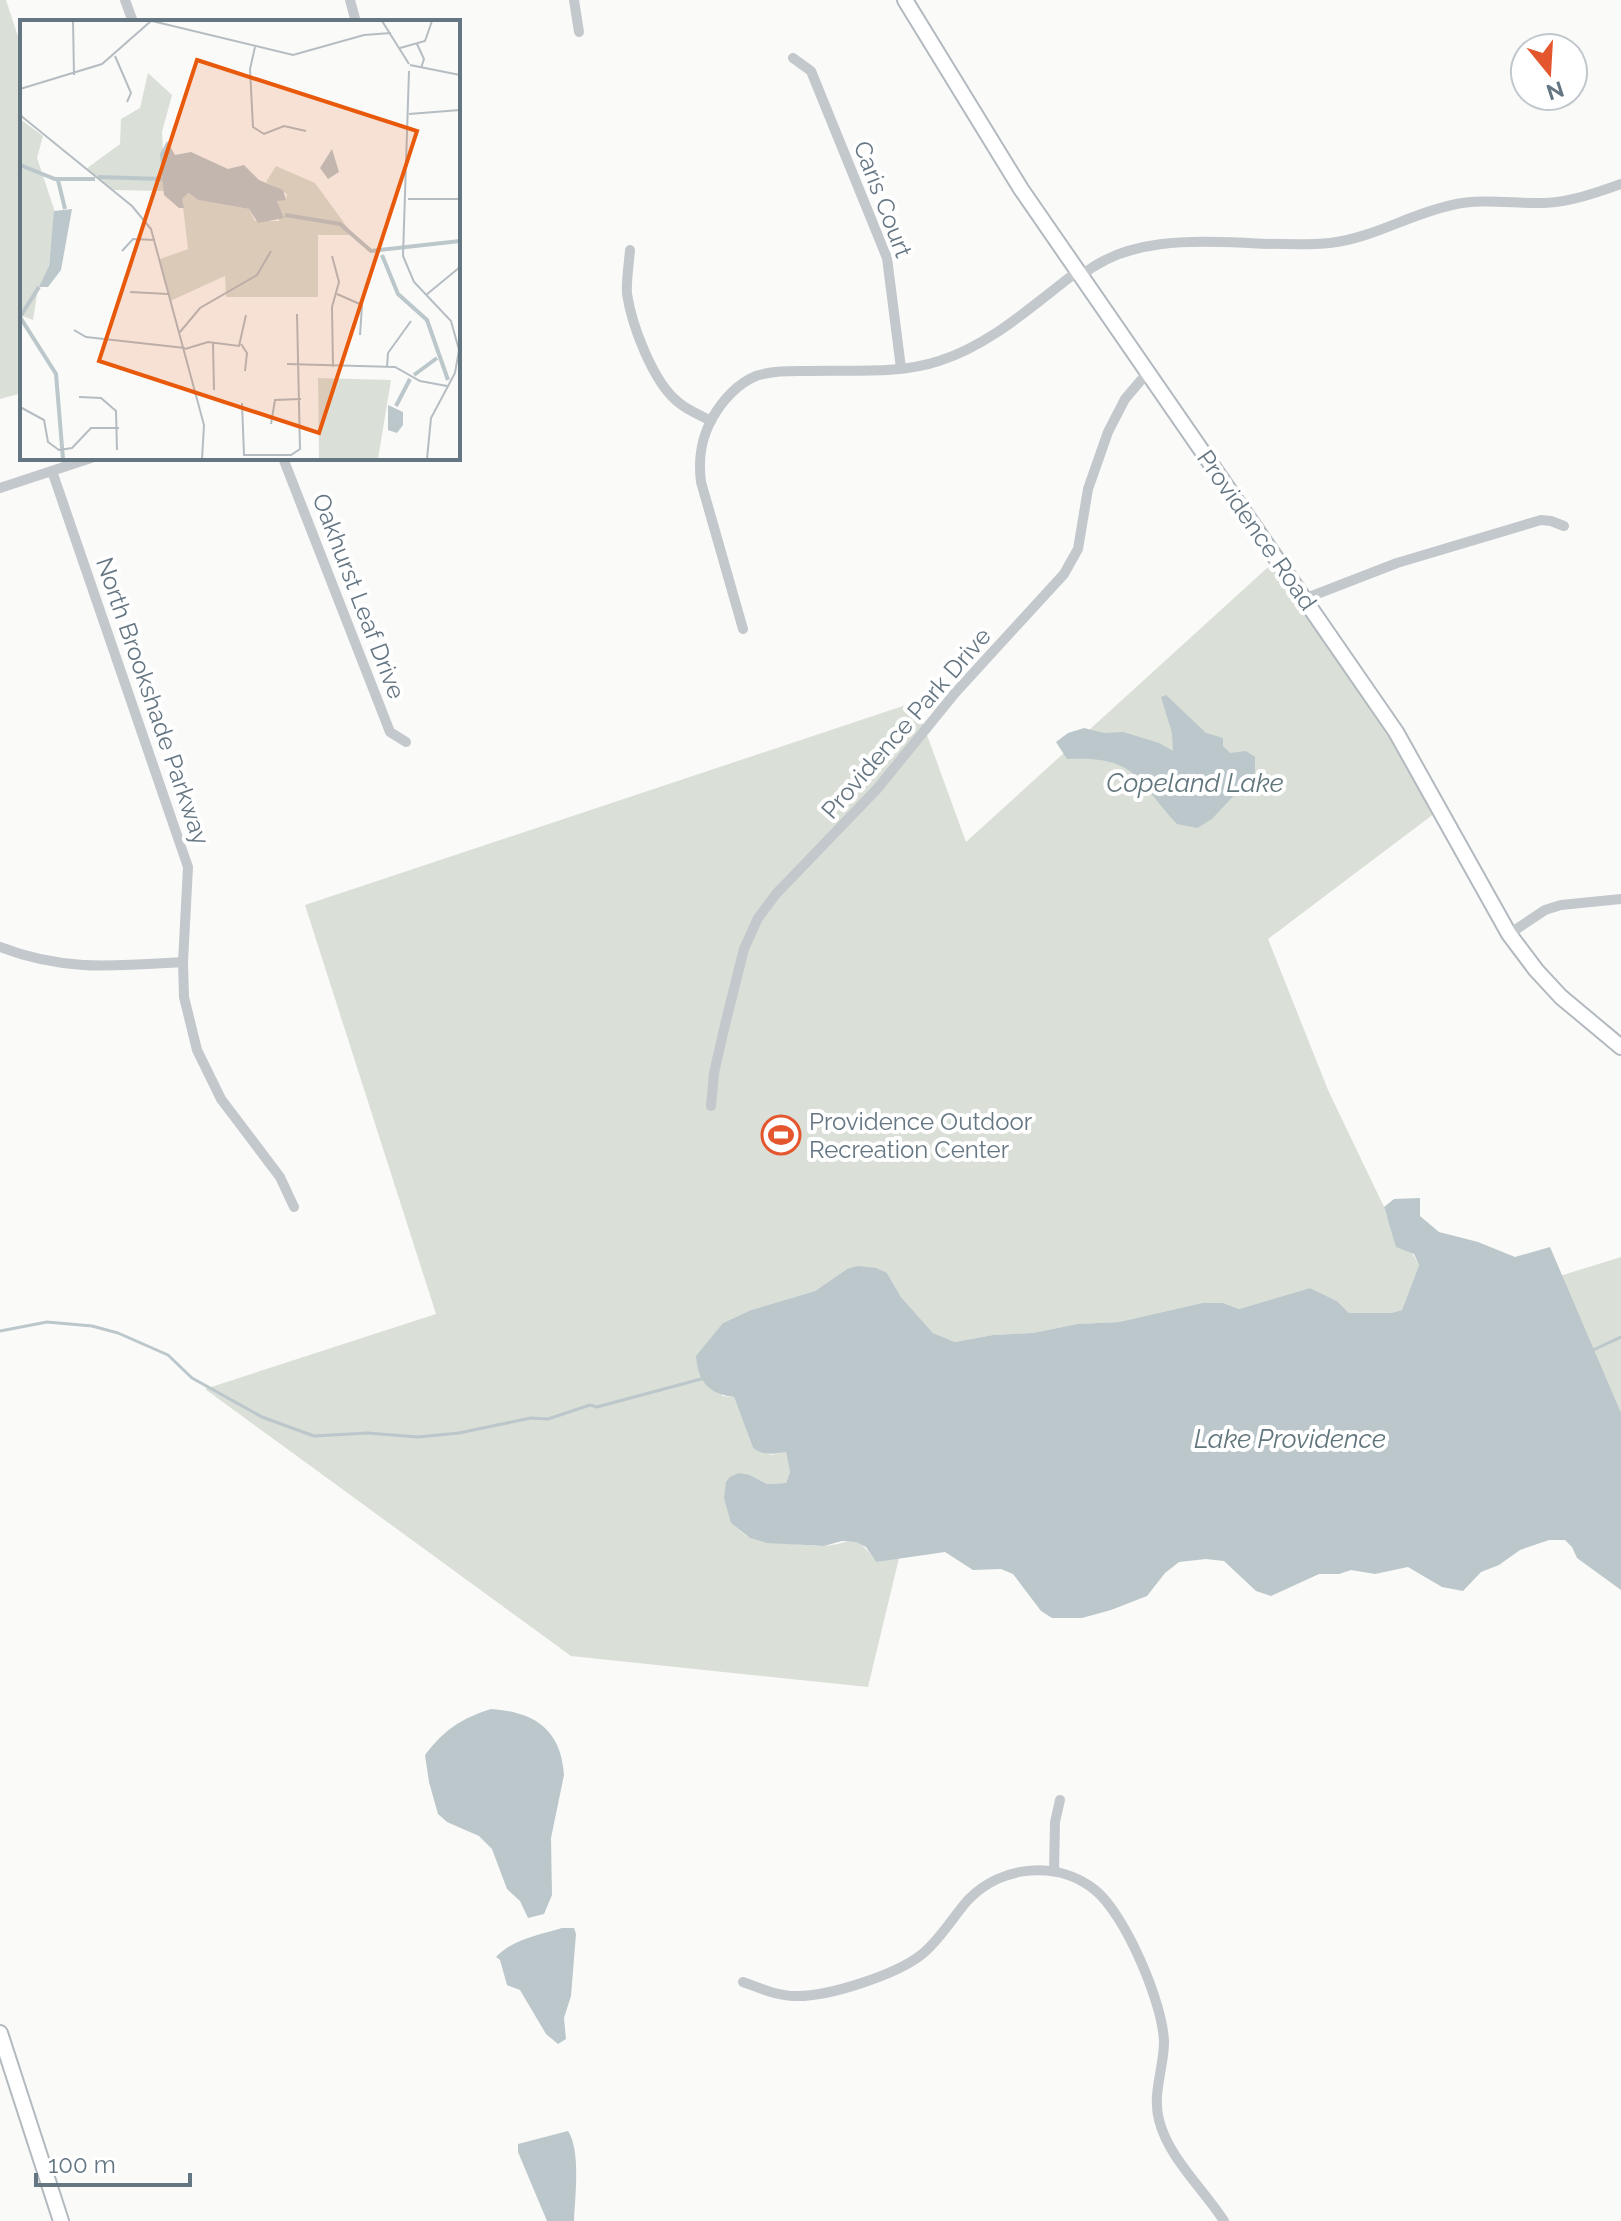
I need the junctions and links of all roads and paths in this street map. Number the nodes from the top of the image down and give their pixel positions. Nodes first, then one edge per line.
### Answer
1 (125, 0) edge
2 (350, 0) edge
3 (574, 0) edge
4 (905, 0) edge
5 (132, 20) edge
6 (355, 20) edge
7 (579, 32) dead end
8 (793, 58) dead end
9 (1621, 184) edge
10 (630, 250) dead end
11 (1079, 273) junction
12 (901, 368) junction
13 (1148, 372) junction
14 (711, 421) junction
15 (85, 460) edge
16 (284, 460) edge
17 (52, 471) junction
18 (0, 488) edge
19 (1564, 526) dead end
20 (1304, 599) junction
21 (743, 629) dead end
22 (406, 742) dead end
23 (1621, 899) edge
24 (1509, 934) junction
25 (0, 947) edge
26 (183, 962) junction
27 (1621, 1047) edge
28 (711, 1106) dead end
29 (294, 1207) dead end
30 (1060, 1800) dead end
31 (1054, 1871) junction
32 (743, 1982) dead end
33 (0, 2033) edge
34 (61, 2221) edge
35 (1224, 2221) edge

1 - 5 street
2 - 6 street
3 - 7 street
4 - 11 street, Providence Road
8 - 12 street, Caris Court
9 - 11 street
10 - 14 street
11 - 12 street
11 - 13 street, Providence Road
12 - 14 street
13 - 20 street, Providence Road
13 - 28 street, Providence Park Drive
14 - 21 street
15 - 17 street
16 - 22 street, Oakhurst Leaf Drive
17 - 18 street
17 - 26 street, North Brookshade Parkway
19 - 20 street
20 - 24 street, Providence Road
23 - 24 street
24 - 27 street, Providence Road
25 - 26 street
26 - 29 street, North Brookshade Parkway
30 - 31 street
31 - 32 street
31 - 35 street
33 - 34 street

